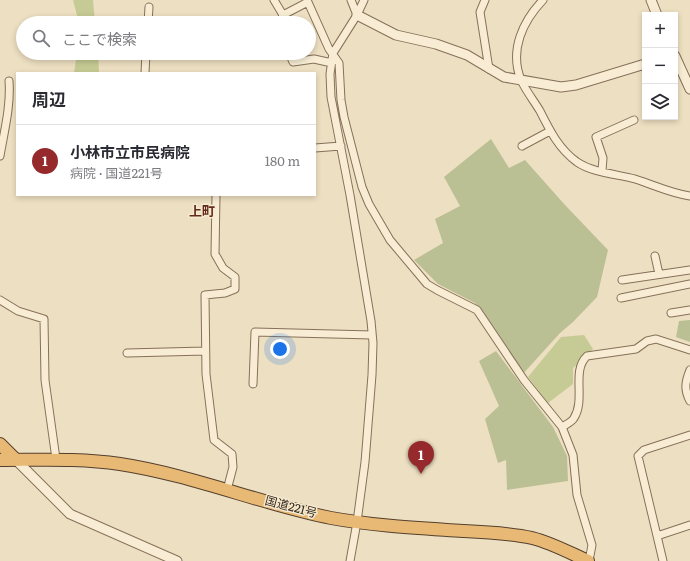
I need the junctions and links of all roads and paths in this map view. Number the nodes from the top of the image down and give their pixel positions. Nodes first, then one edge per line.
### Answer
1 (274, 0) edge
2 (351, 0) edge
3 (364, 0) edge
4 (485, 0) edge
5 (543, 0) edge
6 (651, 0) edge
7 (308, 1) edge
8 (149, 6) dead end
9 (656, 12) edge
10 (282, 15) joint
11 (357, 15) junction
12 (148, 16) edge
13 (315, 16) edge
14 (316, 19) edge
15 (333, 53) junction
16 (316, 59) edge
17 (145, 60) edge
18 (292, 60) edge
19 (307, 60) edge
20 (332, 63) junction
21 (678, 63) edge
22 (642, 65) edge
23 (490, 69) junction
24 (144, 72) edge
25 (521, 79) junction
26 (9, 81) dead end
27 (690, 89) edge
28 (634, 120) dead end
29 (550, 131) junction
30 (341, 146) junction
31 (522, 146) dead end
32 (316, 148) edge
33 (0, 156) edge
34 (602, 171) junction
35 (216, 196) edge
36 (690, 196) edge
37 (656, 256) dead end
38 (690, 270) edge
39 (690, 273) edge
40 (659, 274) junction
41 (622, 280) dead end
42 (690, 284) edge
43 (621, 298) dead end
44 (0, 300) edge
45 (690, 310) edge
46 (671, 313) dead end
47 (372, 335) junction
48 (690, 350) edge
49 (206, 351) junction
50 (127, 353) dead end
51 (690, 370) edge
52 (253, 384) dead end
53 (690, 401) edge
54 (562, 427) junction
55 (690, 435) edge
56 (0, 444) edge
57 (56, 459) junction
58 (0, 460) edge
59 (16, 460) junction
60 (227, 490) junction
61 (357, 522) junction
62 (690, 525) edge
63 (658, 536) junction
64 (177, 561) edge
65 (350, 561) edge
66 (589, 561) edge
67 (664, 561) edge

1 - 10 street
2 - 11 street
3 - 11 street
4 - 23 street
5 - 25 street
6 - 9 street
7 - 10 street
7 - 13 street
8 - 12 street
11 - 15 street
11 - 23 street
14 - 15 street
15 - 20 street
15 - 54 street
16 - 20 street
17 - 24 street
18 - 19 street
20 - 30 street
21 - 27 street
22 - 25 street
23 - 25 street
25 - 29 street
26 - 33 street
28 - 34 street
29 - 31 street
29 - 34 street
30 - 32 street
30 - 47 street
34 - 36 street
35 - 49 street
37 - 40 street
38 - 39 street
38 - 40 street
40 - 41 street
42 - 43 street
44 - 57 street
45 - 46 street
47 - 52 street
47 - 61 street
48 - 54 street
49 - 50 street
49 - 60 street
51 - 53 street
54 - 66 street
55 - 63 street
56 - 59 highway
57 - 59 highway, 国道221号
57 - 60 highway, 国道221号
58 - 59 highway, 国道221号
59 - 64 street
60 - 61 highway, 国道221号
61 - 65 street
61 - 66 highway, 国道221号
62 - 63 street
63 - 67 street

